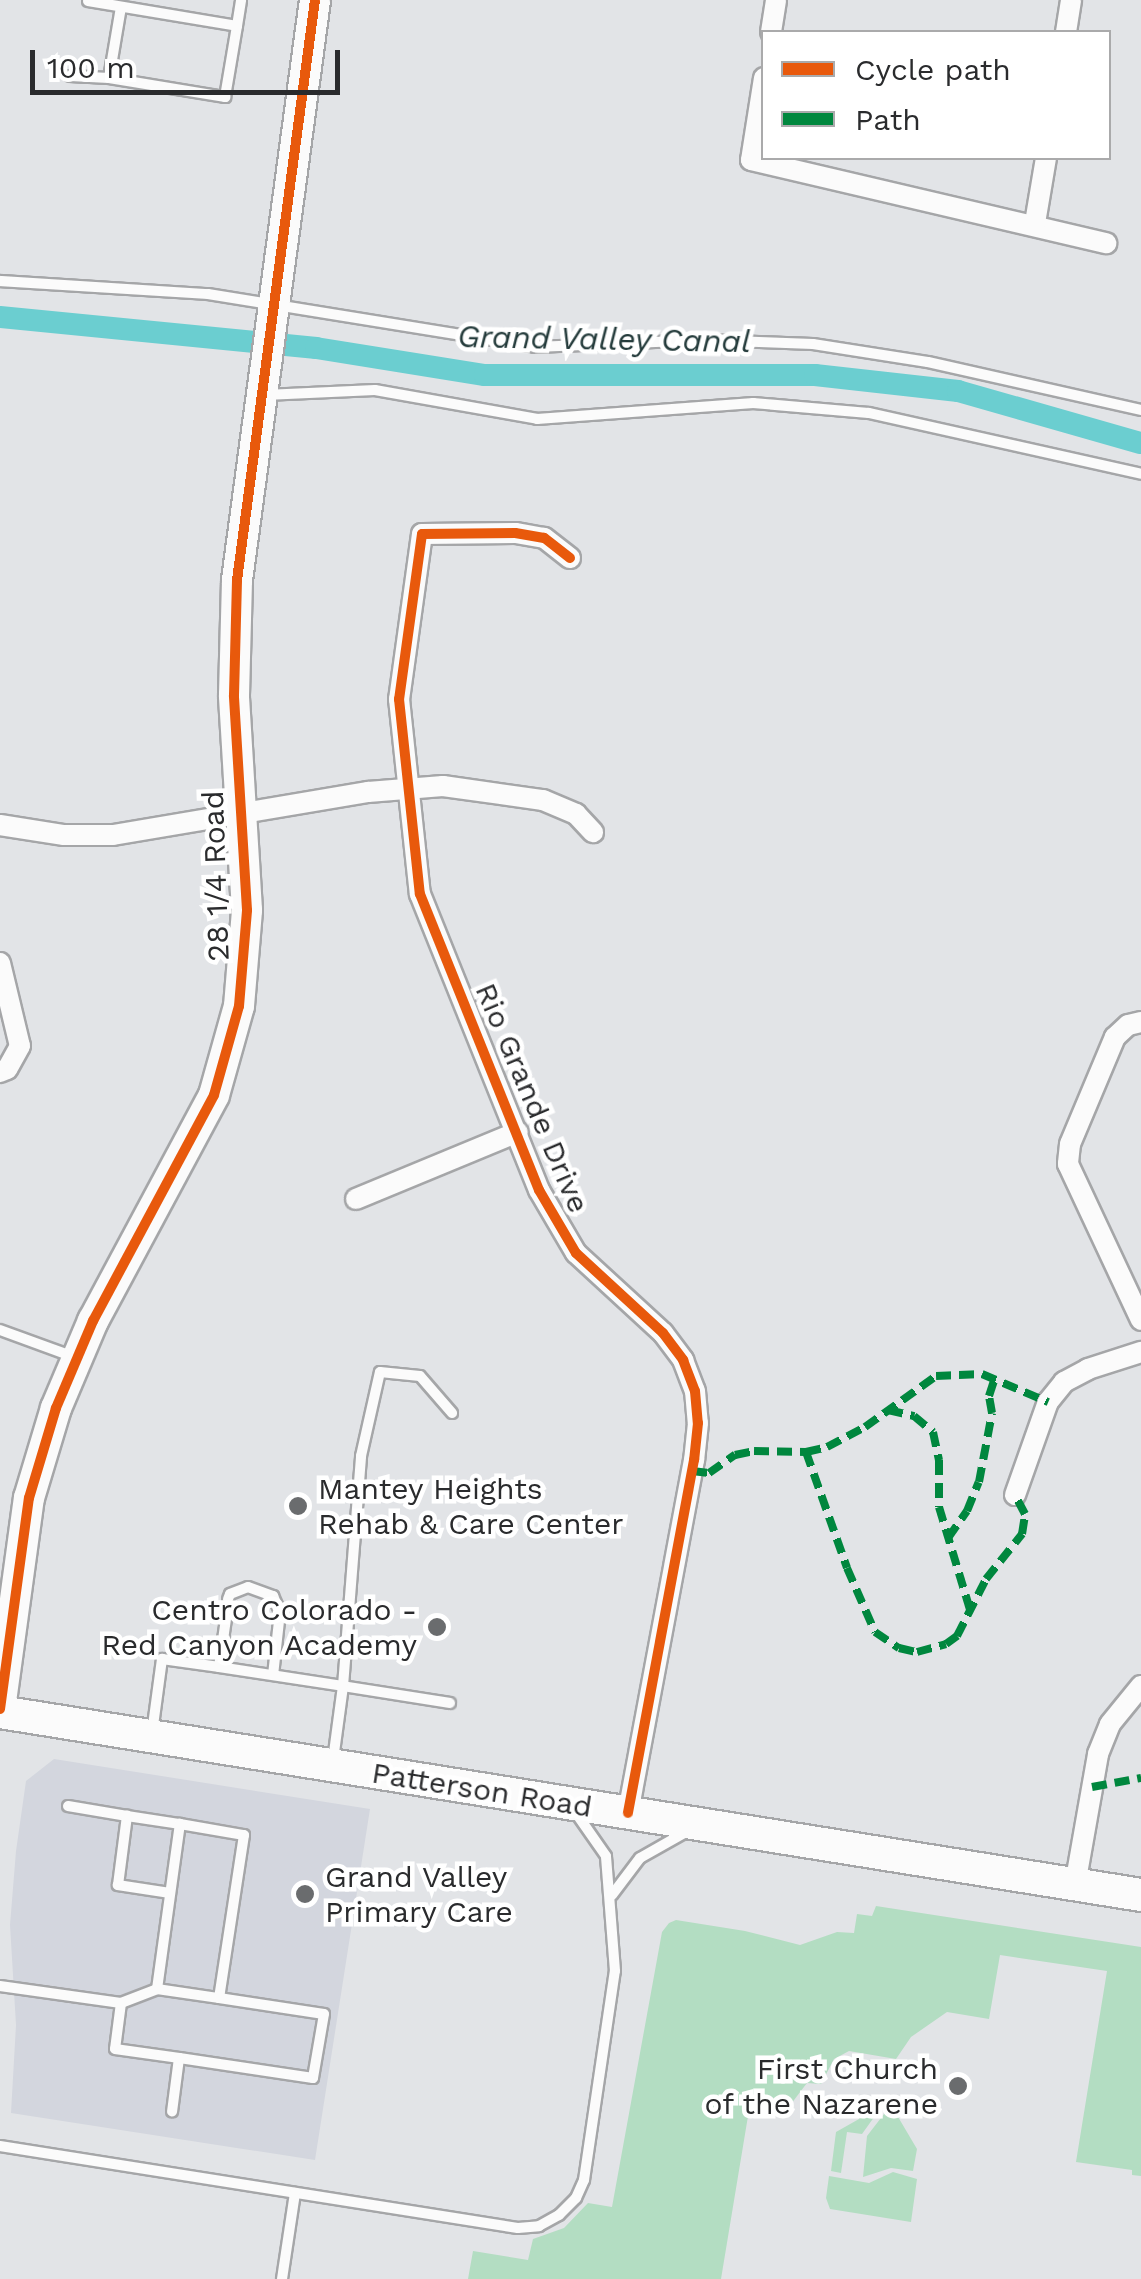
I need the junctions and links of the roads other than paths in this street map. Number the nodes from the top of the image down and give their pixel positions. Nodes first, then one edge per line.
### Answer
1 (241, 0) edge
2 (314, 0) edge
3 (776, 0) edge
4 (1071, 0) edge
5 (88, 2) edge
6 (121, 7) junction
7 (237, 26) junction
8 (770, 30) edge
9 (1066, 30) edge
10 (70, 76) dead end
11 (109, 78) junction
12 (761, 97) edge
13 (1046, 160) edge
14 (1035, 224) junction
15 (1106, 242) dead end
16 (0, 281) edge
17 (271, 310) junction
18 (261, 382) junction
19 (1141, 410) edge
20 (1141, 474) edge
21 (570, 558) dead end
22 (408, 789) junction
23 (240, 815) junction
24 (1, 830) edge
25 (594, 832) dead end
26 (0, 963) edge
27 (1141, 1022) edge
28 (0, 1072) edge
29 (518, 1132) junction
30 (356, 1199) dead end
31 (1141, 1320) edge
32 (0, 1330) edge
33 (1141, 1352) edge
34 (77, 1358) junction
35 (452, 1413) dead end
36 (1016, 1495) dead end
37 (228, 1599) dead end
38 (226, 1619) dead end
39 (219, 1667) junction
40 (273, 1676) junction
41 (344, 1686) junction
42 (1141, 1686) edge
43 (450, 1704) dead end
44 (0, 1711) edge
45 (151, 1737) junction
46 (332, 1766) junction
47 (570, 1804) junction
48 (68, 1806) dead end
49 (628, 1813) junction
50 (127, 1816) junction
51 (180, 1824) junction
52 (699, 1825) junction
53 (1075, 1885) junction
54 (170, 1893) junction
55 (612, 1895) junction
56 (1141, 1896) edge
57 (0, 1986) edge
58 (157, 1989) junction
59 (219, 1998) junction
60 (121, 2004) junction
61 (179, 2058) junction
62 (172, 2112) dead end
63 (0, 2146) edge
64 (295, 2193) junction
65 (282, 2279) edge

1 - 7 lane
2 - 17 main road, 28 1/4 Road
3 - 8 street
4 - 9 street
5 - 6 lane
6 - 7 lane
6 - 11 lane
7 - 11 lane
10 - 11 lane
12 - 14 street
13 - 14 street
14 - 15 street
16 - 17 lane
17 - 18 main road, 28 1/4 Road
17 - 19 lane
18 - 20 lane
18 - 23 main road, 28 1/4 Road
21 - 22 street, Rio Grande Drive
22 - 23 street
22 - 25 street
22 - 29 street, Rio Grande Drive
23 - 24 street
23 - 34 main road, 28 1/4 Road
26 - 28 street
27 - 31 street
29 - 30 street
29 - 49 street, Rio Grande Drive
32 - 34 lane
33 - 36 street
34 - 44 main road, 28 1/4 Road
35 - 41 lane
37 - 40 lane
38 - 39 lane
39 - 40 lane
39 - 45 lane
40 - 41 lane
41 - 43 lane
41 - 46 lane
42 - 53 street
44 - 45 main road, Patterson Road
45 - 46 main road, Patterson Road
46 - 47 main road, Patterson Road
47 - 49 main road, Patterson Road
47 - 55 lane
48 - 50 lane
49 - 52 main road, Patterson Road
50 - 51 lane
50 - 54 lane
51 - 54 lane
51 - 59 lane
52 - 53 main road, Patterson Road
52 - 55 lane
53 - 56 main road, Patterson Road
54 - 58 lane
55 - 64 lane
57 - 60 lane
58 - 59 lane
58 - 60 lane
59 - 61 lane
60 - 61 lane
61 - 62 lane
63 - 64 lane
64 - 65 lane

